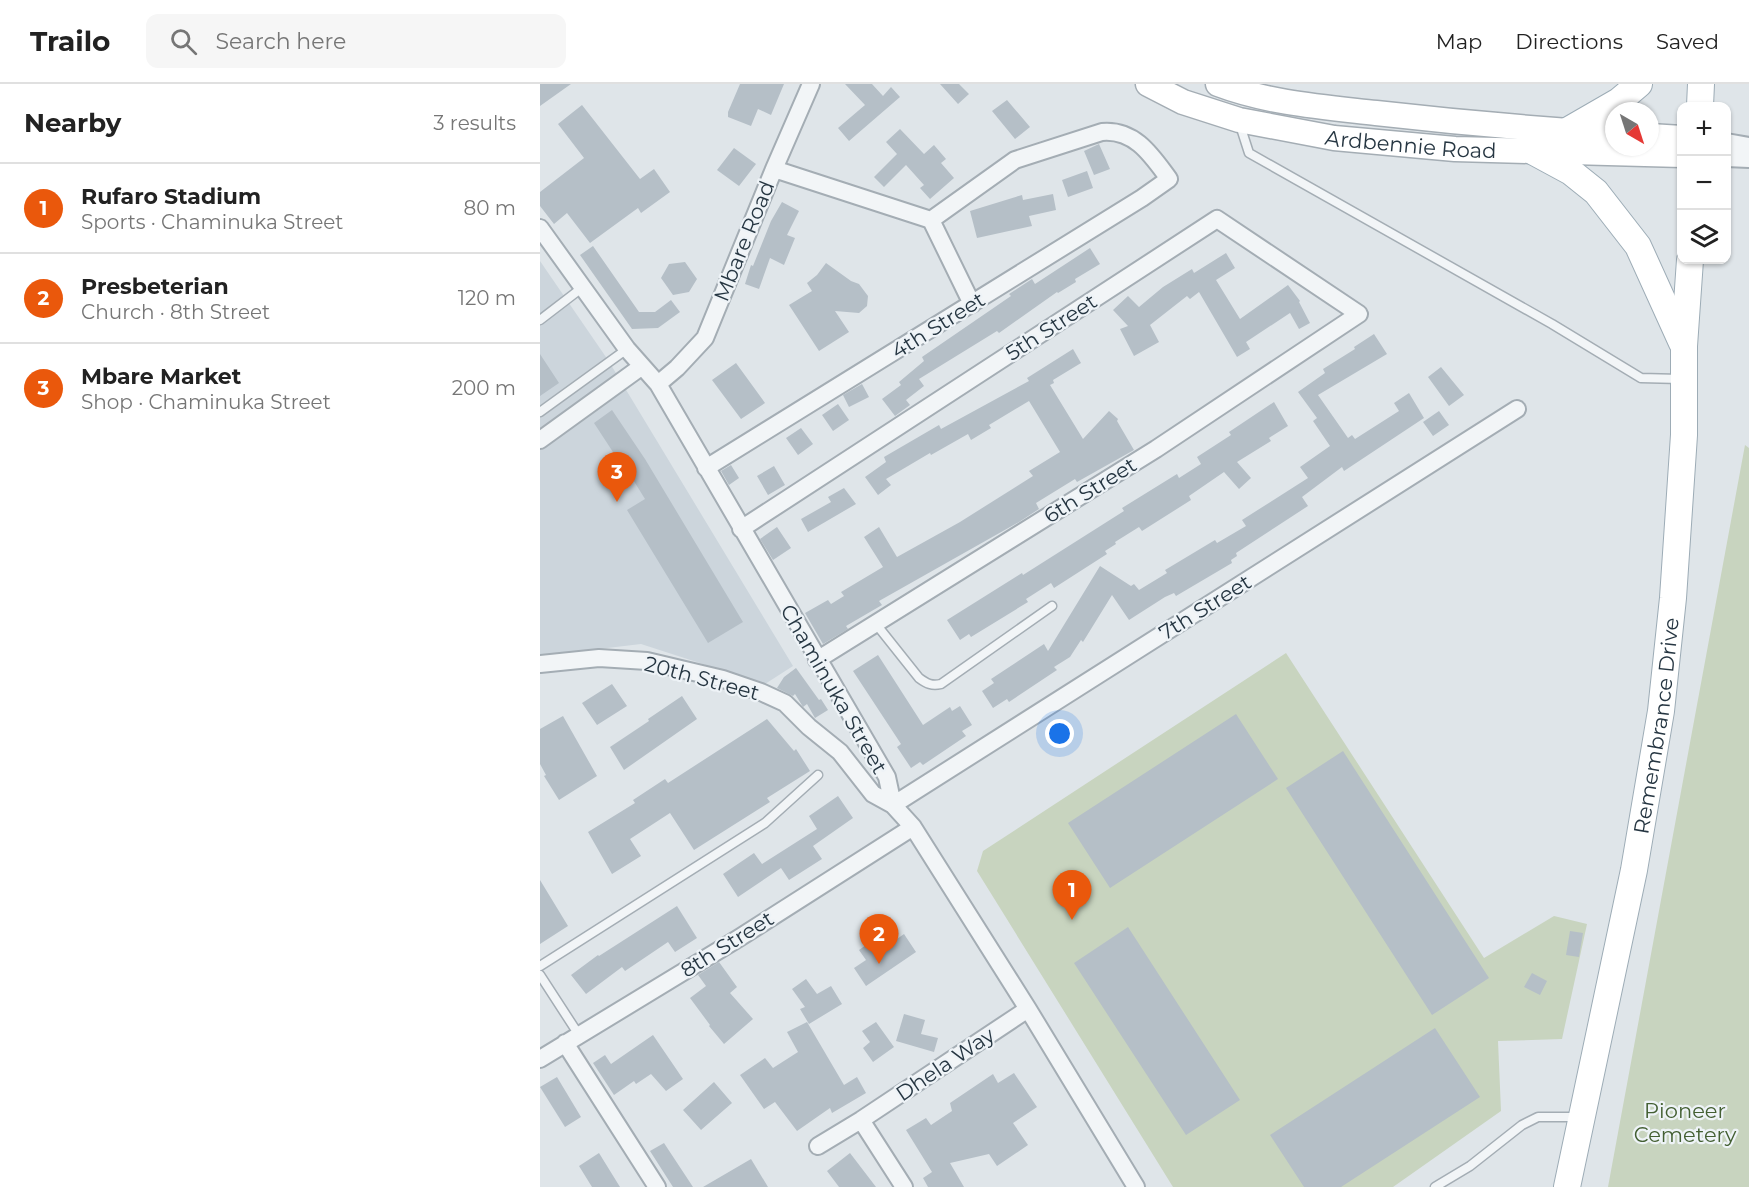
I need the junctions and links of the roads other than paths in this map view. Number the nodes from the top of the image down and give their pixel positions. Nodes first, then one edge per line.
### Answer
1 (811, 84) edge
2 (1148, 84) edge
3 (1218, 84) edge
4 (1639, 84) edge
5 (1701, 84) edge
6 (1700, 102) edge
7 (1239, 120) junction
8 (1567, 131) junction
9 (1605, 133) edge
10 (1659, 137) edge
11 (1677, 138) edge
12 (1731, 143) edge
13 (1749, 146) edge
14 (1534, 152) junction
15 (1677, 155) edge
16 (1731, 158) edge
17 (1749, 159) edge
18 (774, 169) junction
19 (931, 220) junction
20 (540, 228) edge
21 (1690, 264) edge
22 (583, 287) junction
23 (972, 304) junction
24 (1359, 314) joint
25 (540, 320) edge
26 (1684, 346) junction
27 (627, 349) junction
28 (640, 367) junction
29 (1684, 379) junction
30 (658, 384) junction
31 (1517, 409) dead end
32 (540, 412) edge
33 (540, 440) edge
34 (706, 468) junction
35 (741, 529) junction
36 (1052, 606) dead end
37 (876, 624) junction
38 (817, 660) junction
39 (540, 664) edge
40 (818, 775) dead end
41 (893, 805) junction
42 (913, 827) junction
43 (540, 966) edge
44 (540, 975) edge
45 (1028, 1009) junction
46 (572, 1039) junction
47 (540, 1059) edge
48 (1582, 1117) junction
49 (861, 1120) junction
50 (818, 1146) dead end
51 (657, 1187) edge
52 (904, 1187) edge
53 (1136, 1187) edge
54 (1435, 1187) edge
55 (1567, 1187) edge

1 - 18 street, Mbare Road
2 - 7 main road, Ardbennie Road
3 - 8 main road, Ardbennie Road
4 - 8 main road
5 - 6 main road
7 - 14 main road, Ardbennie Road
7 - 29 lane
8 - 9 main road, Ardbennie Road
10 - 11 main road
12 - 13 street
14 - 15 main road, Ardbennie Road
14 - 26 main road
16 - 17 street
18 - 19 street
18 - 30 street, Mbare Road
19 - 23 street
19 - 23 street, 4th Street
20 - 22 street, Chaminuka Street
21 - 26 main road, Remembrance Drive
22 - 25 lane
22 - 27 street, Chaminuka Street
23 - 34 street, 4th Street
24 - 35 street, 5th Street
24 - 37 street, 6th Street
26 - 29 main road, Remembrance Drive
27 - 28 street, Chaminuka Street
27 - 32 lane
28 - 30 street, Chaminuka Street
28 - 33 street
29 - 48 main road, Remembrance Drive
30 - 34 street, Chaminuka Street
31 - 41 street, 7th Street
34 - 35 street, Chaminuka Street
35 - 38 street, Chaminuka Street
36 - 37 lane
37 - 38 street, 6th Street
38 - 41 street, Chaminuka Street
39 - 41 street, 20th Street
40 - 43 lane
41 - 42 street, Chaminuka Street
42 - 45 street, Chaminuka Street
42 - 46 street, 8th Street
44 - 46 lane
45 - 49 street, Dhela Way
45 - 53 street, Chaminuka Street
46 - 47 street, 8th Street
46 - 51 street
48 - 54 lane
48 - 55 main road, Remembrance Drive
49 - 50 street, Dhela Way
49 - 52 street

